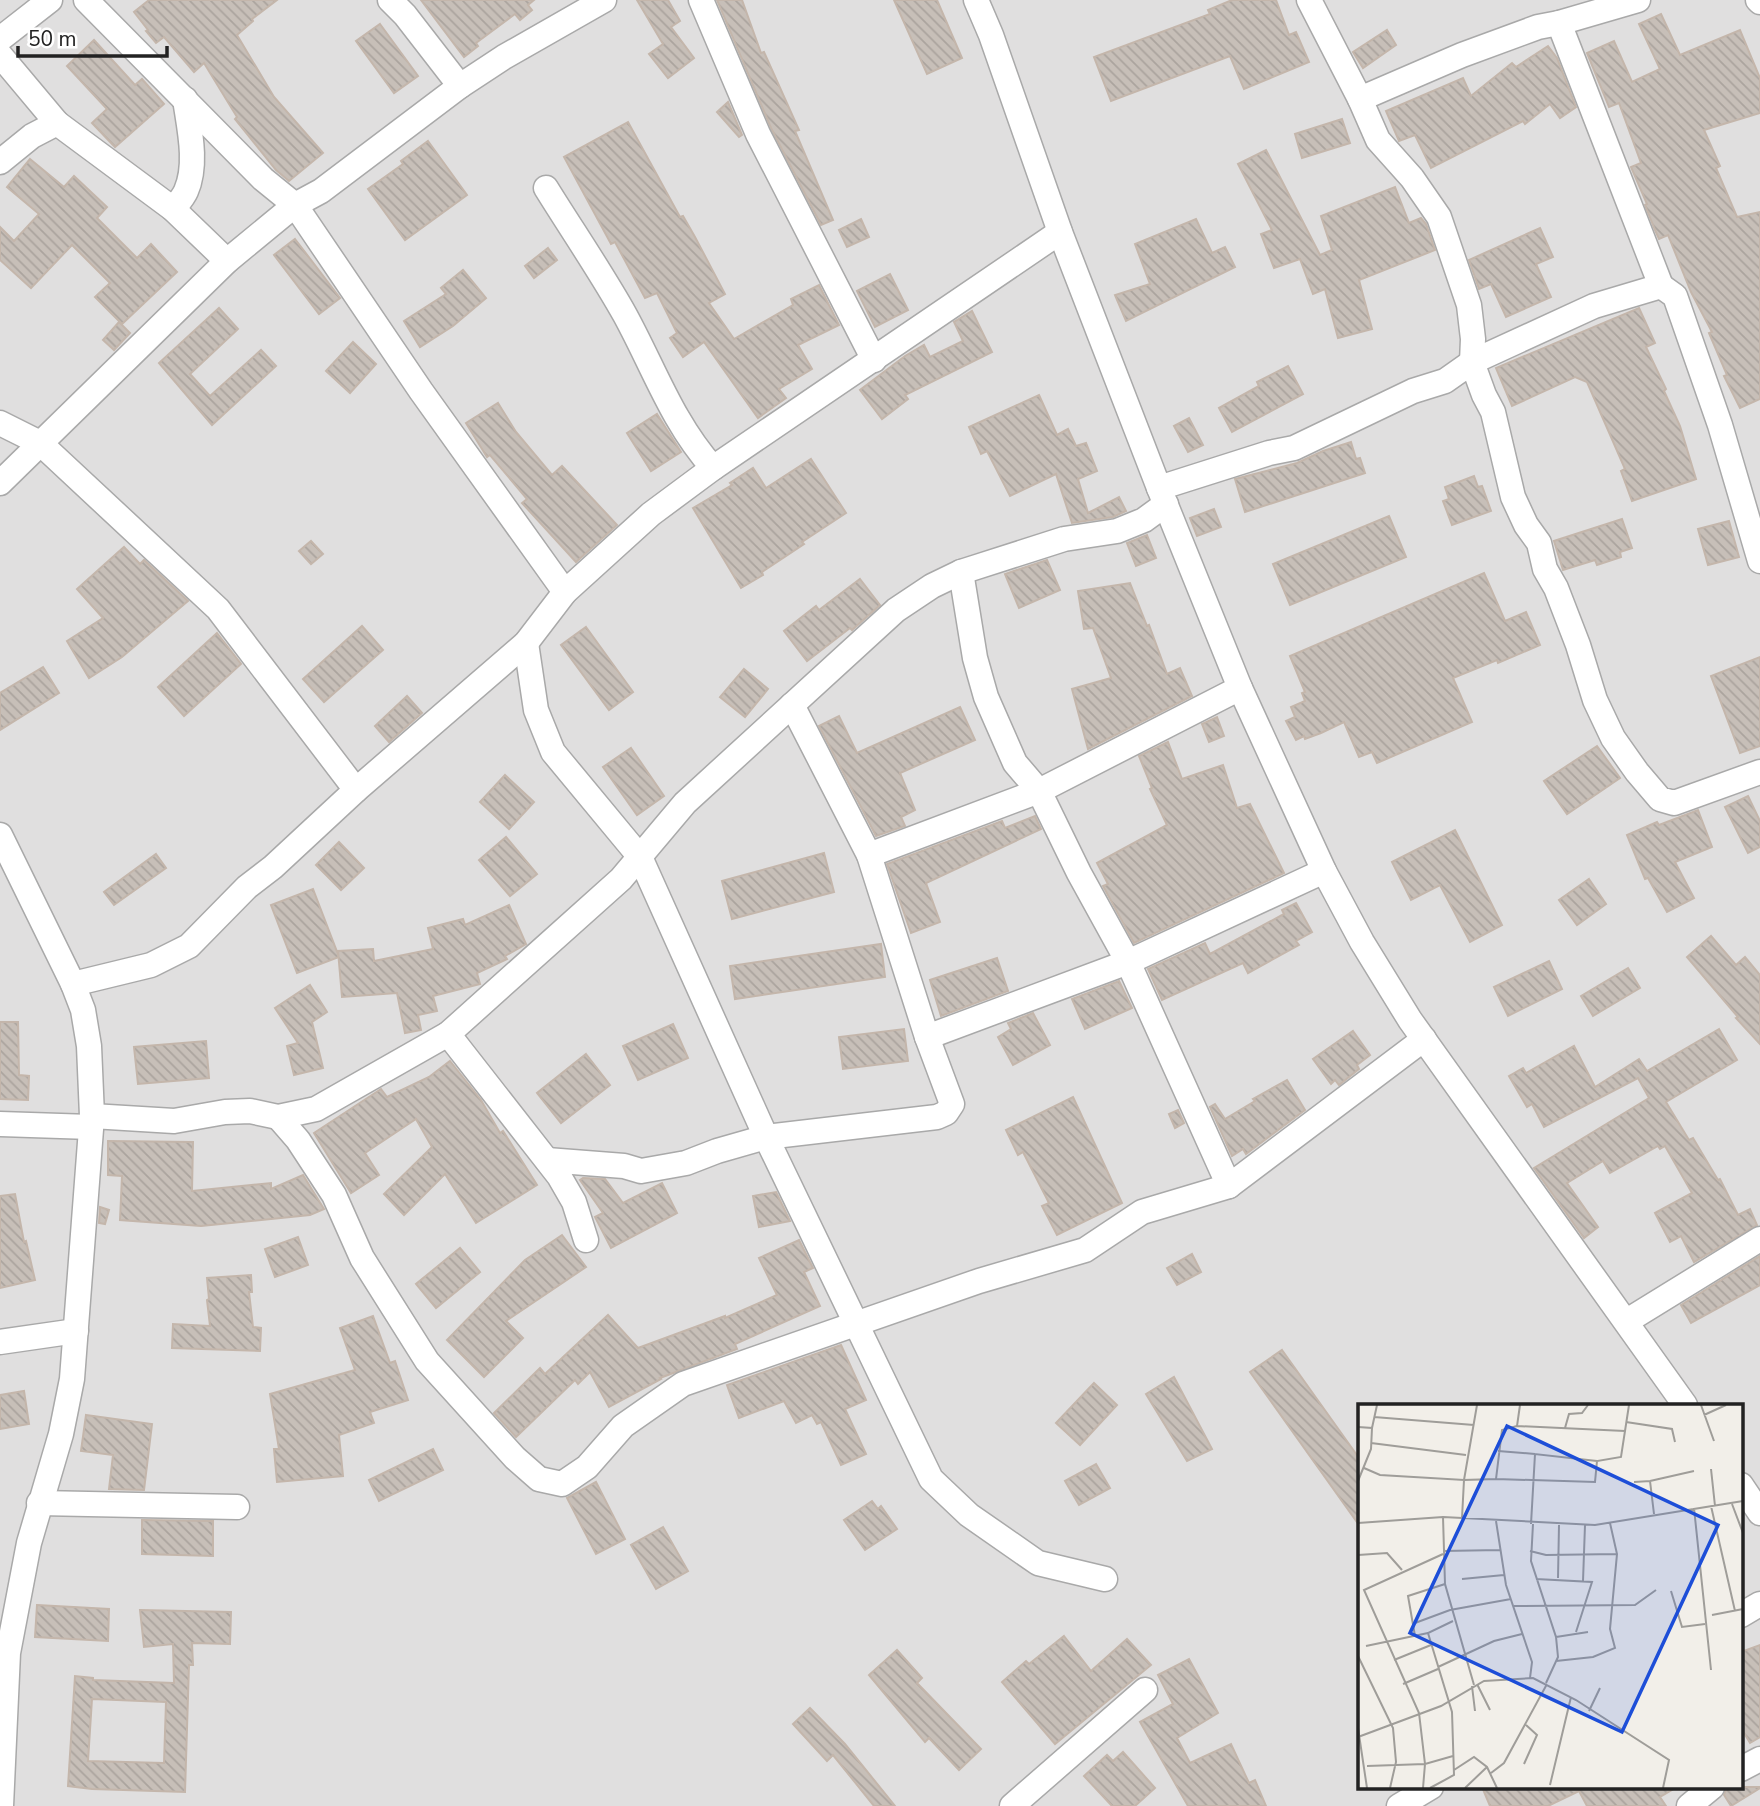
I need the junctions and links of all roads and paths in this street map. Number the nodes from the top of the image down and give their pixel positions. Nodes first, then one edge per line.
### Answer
1 (50, 0) edge
2 (86, 0) edge
3 (390, 0) edge
4 (604, 0) edge
5 (701, 0) edge
6 (976, 0) edge
7 (1309, 0) edge
8 (1638, 0) edge
9 (1559, 23) junction
10 (0, 39) edge
11 (0, 55) edge
12 (460, 86) junction
13 (185, 99) junction
14 (1360, 99) junction
15 (57, 123) junction
16 (0, 162) edge
17 (546, 188) dead end
18 (295, 205) junction
19 (173, 209) junction
20 (1060, 232) junction
21 (227, 261) junction
22 (1661, 286) junction
23 (874, 360) junction
24 (1472, 362) junction
25 (0, 423) edge
26 (40, 443) junction
27 (713, 468) junction
28 (0, 482) edge
29 (1163, 496) junction
30 (1760, 561) edge
31 (961, 572) junction
32 (565, 592) junction
33 (526, 643) junction
34 (1240, 688) junction
35 (792, 705) junction
36 (1760, 772) edge
37 (356, 790) junction
38 (1039, 791) junction
39 (0, 835) edge
40 (869, 855) junction
41 (640, 857) junction
42 (1324, 871) junction
43 (1128, 962) junction
44 (73, 984) junction
45 (449, 1034) junction
46 (927, 1037) junction
47 (1424, 1039) junction
48 (278, 1117) junction
49 (91, 1122) junction
50 (0, 1125) edge
51 (766, 1137) junction
52 (547, 1160) junction
53 (1229, 1185) junction
54 (1760, 1239) edge
55 (586, 1240) dead end
56 (1627, 1321) junction
57 (855, 1323) junction
58 (76, 1331) junction
59 (0, 1342) edge
60 (1684, 1404) edge
61 (1742, 1486) edge
62 (39, 1503) junction
63 (237, 1507) dead end
64 (1760, 1513) edge
65 (1105, 1578) dead end
66 (1760, 1604) edge
67 (1742, 1614) edge
68 (1145, 1690) dead end
69 (1760, 1759) edge
70 (1742, 1768) edge
71 (1430, 1788) edge
72 (1711, 1788) edge
73 (1, 1806) edge
74 (1012, 1806) edge
75 (1399, 1806) edge
76 (1689, 1806) edge

1 - 10 street
2 - 13 street
3 - 12 street
4 - 12 street
5 - 23 street
6 - 20 street
7 - 14 street
8 - 9 street
9 - 14 street
9 - 22 street
11 - 15 street
12 - 18 street
13 - 18 street
13 - 19 street
14 - 24 street
15 - 16 street
15 - 19 street
17 - 27 street
18 - 21 street
18 - 32 street
19 - 21 street
20 - 23 street
20 - 29 street
21 - 26 street
22 - 24 street
22 - 30 street
23 - 27 street
24 - 29 street
24 - 36 street
25 - 26 street
26 - 28 street
26 - 37 street
27 - 32 street
29 - 31 street
29 - 34 street
31 - 35 street
31 - 38 street
32 - 33 street
33 - 37 street
33 - 41 street
34 - 38 street
34 - 42 street
35 - 40 street
35 - 41 street
37 - 44 street
38 - 40 street
38 - 43 street
39 - 44 street
40 - 46 street
41 - 45 street
41 - 51 street
42 - 43 street
42 - 47 street
43 - 46 street
43 - 53 street
44 - 49 street
45 - 48 street
45 - 52 street
46 - 51 street
47 - 53 street
47 - 56 street
48 - 49 street
48 - 57 street
49 - 50 street
49 - 58 street
51 - 52 street
51 - 57 street
52 - 55 street
53 - 57 street
54 - 56 street
56 - 60 street
57 - 65 street
58 - 59 street
58 - 62 street
61 - 64 street
62 - 63 street
62 - 73 street
66 - 67 street
68 - 74 street
69 - 70 street
71 - 75 street
72 - 76 street

